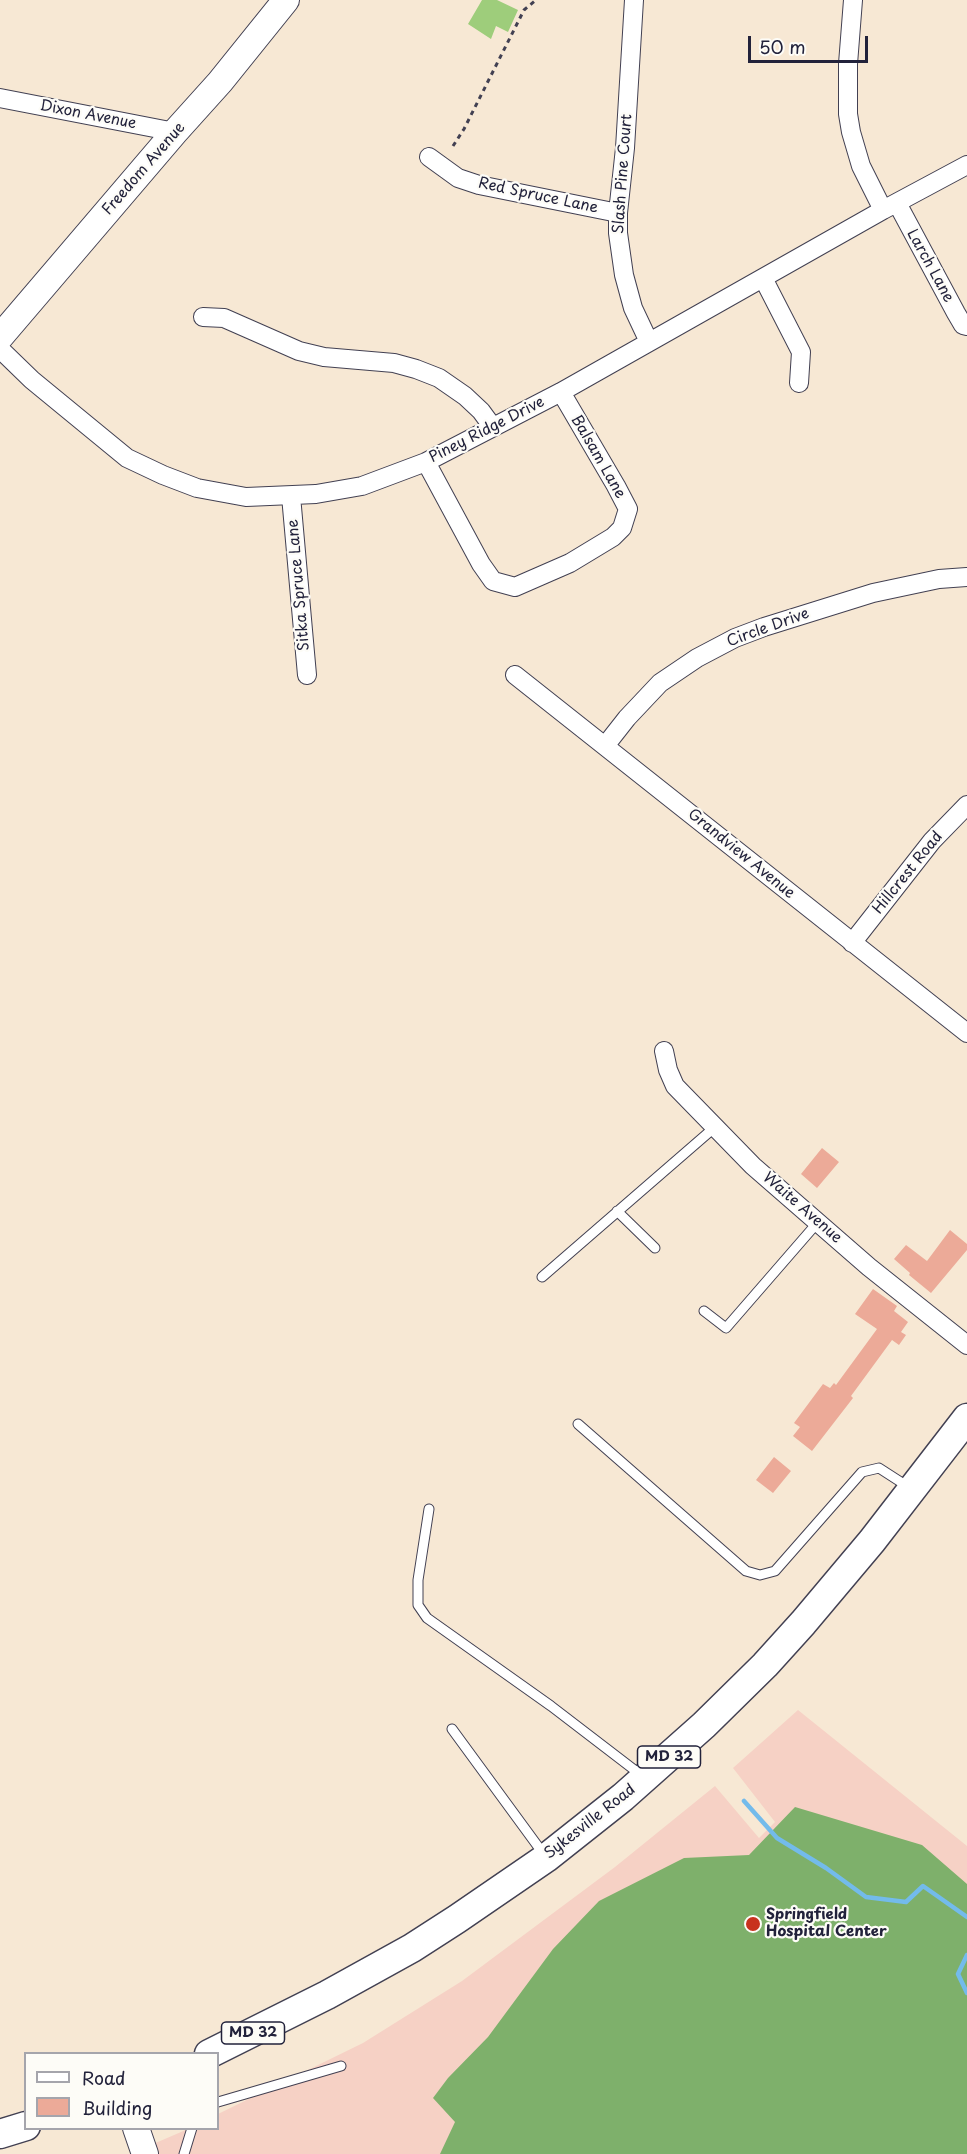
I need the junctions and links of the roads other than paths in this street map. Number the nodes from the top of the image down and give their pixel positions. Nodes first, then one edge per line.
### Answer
1 (286, 0) edge
2 (634, 0) edge
3 (853, 0) edge
4 (0, 98) edge
5 (175, 132) junction
6 (429, 157) dead end
7 (967, 165) edge
8 (890, 206) junction
9 (618, 213) junction
10 (763, 278) junction
11 (203, 317) dead end
12 (967, 326) edge
13 (0, 337) edge
14 (649, 342) junction
15 (0, 349) edge
16 (799, 383) dead end
17 (561, 392) junction
18 (492, 426) junction
19 (426, 462) junction
20 (291, 496) junction
21 (967, 577) edge
22 (307, 675) dead end
23 (515, 675) dead end
24 (604, 746) junction
25 (967, 805) edge
26 (852, 943) junction
27 (967, 1033) edge
28 (664, 1051) dead end
29 (715, 1127) junction
30 (617, 1211) junction
31 (818, 1222) junction
32 (656, 1248) dead end
33 (542, 1277) dead end
34 (704, 1311) dead end
35 (967, 1345) edge
36 (967, 1418) edge
37 (578, 1424) dead end
38 (912, 1490) junction
39 (429, 1509) dead end
40 (452, 1730) dead end
41 (645, 1779) junction
42 (546, 1858) junction
43 (213, 2052) edge
44 (341, 2066) dead end
45 (219, 2102) edge
46 (24, 2127) edge
47 (137, 2130) edge
48 (191, 2130) edge
49 (0, 2134) edge
50 (145, 2154) edge
51 (184, 2154) edge

1 - 5 street, Freedom Avenue
2 - 9 street, Slash Pine Court
3 - 8 street, Larch Lane
4 - 5 street, Dixon Avenue
5 - 13 street, Freedom Avenue
6 - 9 street, Red Spruce Lane
7 - 8 street, Piney Ridge Drive
8 - 10 street, Piney Ridge Drive
8 - 12 street, Larch Lane
9 - 14 street, Slash Pine Court
10 - 14 street, Piney Ridge Drive
10 - 16 street
11 - 18 street
14 - 17 street, Piney Ridge Drive
15 - 20 street, Piney Ridge Drive
17 - 18 street, Piney Ridge Drive
17 - 19 street, Balsam Lane
18 - 19 street, Piney Ridge Drive
19 - 20 street, Piney Ridge Drive
20 - 22 street, Sitka Spruce Lane
21 - 24 street, Circle Drive
23 - 24 street, Grandview Avenue
24 - 26 street, Grandview Avenue
25 - 26 street, Hillcrest Road
26 - 27 street, Grandview Avenue
28 - 29 street, Waite Avenue
29 - 30 lane
29 - 31 street, Waite Avenue
30 - 32 lane
30 - 33 lane
31 - 34 lane
31 - 35 street, Waite Avenue
36 - 38 main road, Sykesville Road / MD 32
37 - 38 lane
38 - 41 main road, Sykesville Road / MD 32
39 - 41 lane
40 - 42 lane
41 - 42 main road, Sykesville Road / MD 32
42 - 43 main road, Sykesville Road / MD 32
44 - 45 lane
46 - 49 main road
47 - 50 street
48 - 51 lane

